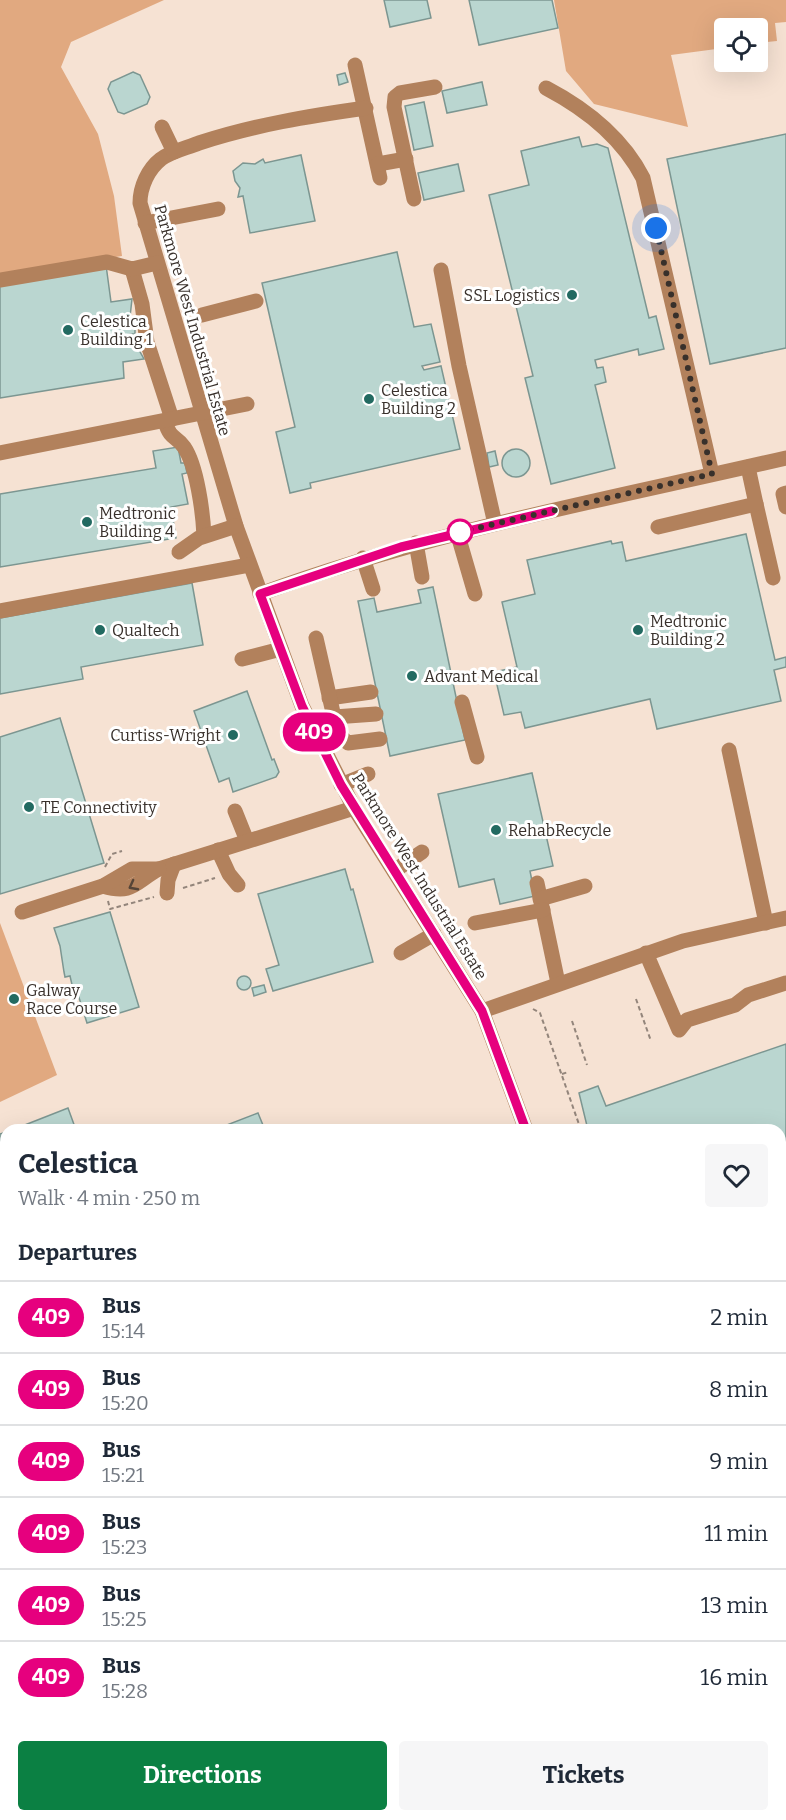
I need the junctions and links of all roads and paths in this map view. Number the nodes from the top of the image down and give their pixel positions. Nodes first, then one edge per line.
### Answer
1 (355, 65) dead end
2 (435, 87) dead end
3 (546, 88) dead end
4 (366, 108) junction
5 (162, 127) dead end
6 (174, 152) junction
7 (406, 159) junction
8 (414, 199) dead end
9 (218, 209) dead end
10 (145, 224) junction
11 (157, 263) junction
12 (132, 269) junction
13 (441, 270) dead end
14 (0, 280) edge
15 (255, 301) dead end
16 (202, 315) dead end
17 (247, 404) dead end
18 (201, 412) junction
19 (169, 420) junction
20 (0, 453) edge
21 (786, 458) edge
22 (748, 467) junction
23 (712, 474) junction
24 (786, 493) edge
25 (756, 504) junction
26 (786, 507) edge
27 (495, 524) junction
28 (236, 526) junction
29 (658, 527) dead end
30 (457, 532) junction
31 (204, 536) junction
32 (416, 543) junction
33 (179, 552) dead end
34 (363, 558) junction
35 (249, 565) junction
36 (422, 577) dead end
37 (773, 578) dead end
38 (373, 589) dead end
39 (260, 594) junction
40 (475, 594) dead end
41 (0, 611) edge
42 (315, 638) dead end
43 (281, 649) junction
44 (242, 658) dead end
45 (370, 692) dead end
46 (329, 698) junction
47 (462, 702) dead end
48 (376, 714) dead end
49 (334, 717) junction
50 (310, 724) junction
51 (380, 739) dead end
52 (729, 750) dead end
53 (477, 757) dead end
54 (368, 774) dead end
55 (341, 785) junction
56 (354, 808) junction
57 (236, 811) dead end
58 (247, 841) junction
59 (218, 850) junction
60 (422, 852) dead end
61 (167, 867) junction
62 (394, 871) junction
63 (537, 883) dead end
64 (238, 885) dead end
65 (585, 886) dead end
66 (167, 893) dead end
67 (541, 904) junction
68 (22, 912) dead end
69 (786, 918) edge
70 (475, 923) dead end
71 (766, 923) junction
72 (434, 934) junction
73 (401, 953) dead end
74 (646, 953) junction
75 (786, 982) edge
76 (558, 983) junction
77 (523, 995) junction
78 (636, 999) dead end
79 (482, 1011) junction
80 (572, 1021) dead end
81 (552, 1028) dead end
82 (547, 1029) junction
83 (651, 1041) dead end
84 (587, 1065) dead end
85 (568, 1072) dead end
86 (562, 1074) junction
87 (524, 1124) edge
88 (579, 1124) edge

1 - 4 street
2 - 7 street
3 - 23 street
4 - 6 street, Parkmore West Industrial Estate
4 - 7 street
5 - 6 street
6 - 10 street, Parkmore West Industrial Estate
7 - 8 street
9 - 10 street
10 - 11 street, Parkmore West Industrial Estate
11 - 12 street
11 - 18 street, Parkmore West Industrial Estate
12 - 14 street
12 - 19 street
13 - 27 street
15 - 16 street
17 - 18 street
18 - 19 street
18 - 28 street, Parkmore West Industrial Estate
19 - 20 street
19 - 31 street
21 - 22 street
22 - 23 street
22 - 25 street
23 - 27 street
24 - 26 street
25 - 29 street
25 - 37 street
27 - 30 street
28 - 31 street
28 - 35 street, Parkmore West Industrial Estate
30 - 32 street
30 - 40 street
31 - 33 street
32 - 34 street
32 - 36 street
34 - 38 street
34 - 39 street
35 - 39 street, Parkmore West Industrial Estate
35 - 41 street
39 - 43 street, Parkmore West Industrial Estate
42 - 46 street
43 - 44 street
43 - 50 street, Parkmore West Industrial Estate
45 - 46 street
46 - 49 street
47 - 53 street
48 - 49 street
49 - 50 street
49 - 51 street
50 - 55 street, Parkmore West Industrial Estate
52 - 71 street
54 - 55 street
55 - 56 street, Parkmore West Industrial Estate
56 - 58 street
56 - 62 street, Parkmore West Industrial Estate
57 - 58 street
58 - 59 street
59 - 61 street
59 - 64 street
60 - 62 street
61 - 66 street
61 - 68 street
62 - 72 street, Parkmore West Industrial Estate
63 - 67 street
65 - 67 street
67 - 70 street
67 - 76 street
69 - 71 street
71 - 74 street
72 - 73 street
72 - 79 street, Parkmore West Industrial Estate
74 - 75 street
74 - 76 street
76 - 77 street
77 - 79 street
77 - 82 path
78 - 83 path
79 - 87 street, Parkmore West Industrial Estate
80 - 84 path
81 - 82 path
82 - 86 path
85 - 86 path
86 - 88 path

